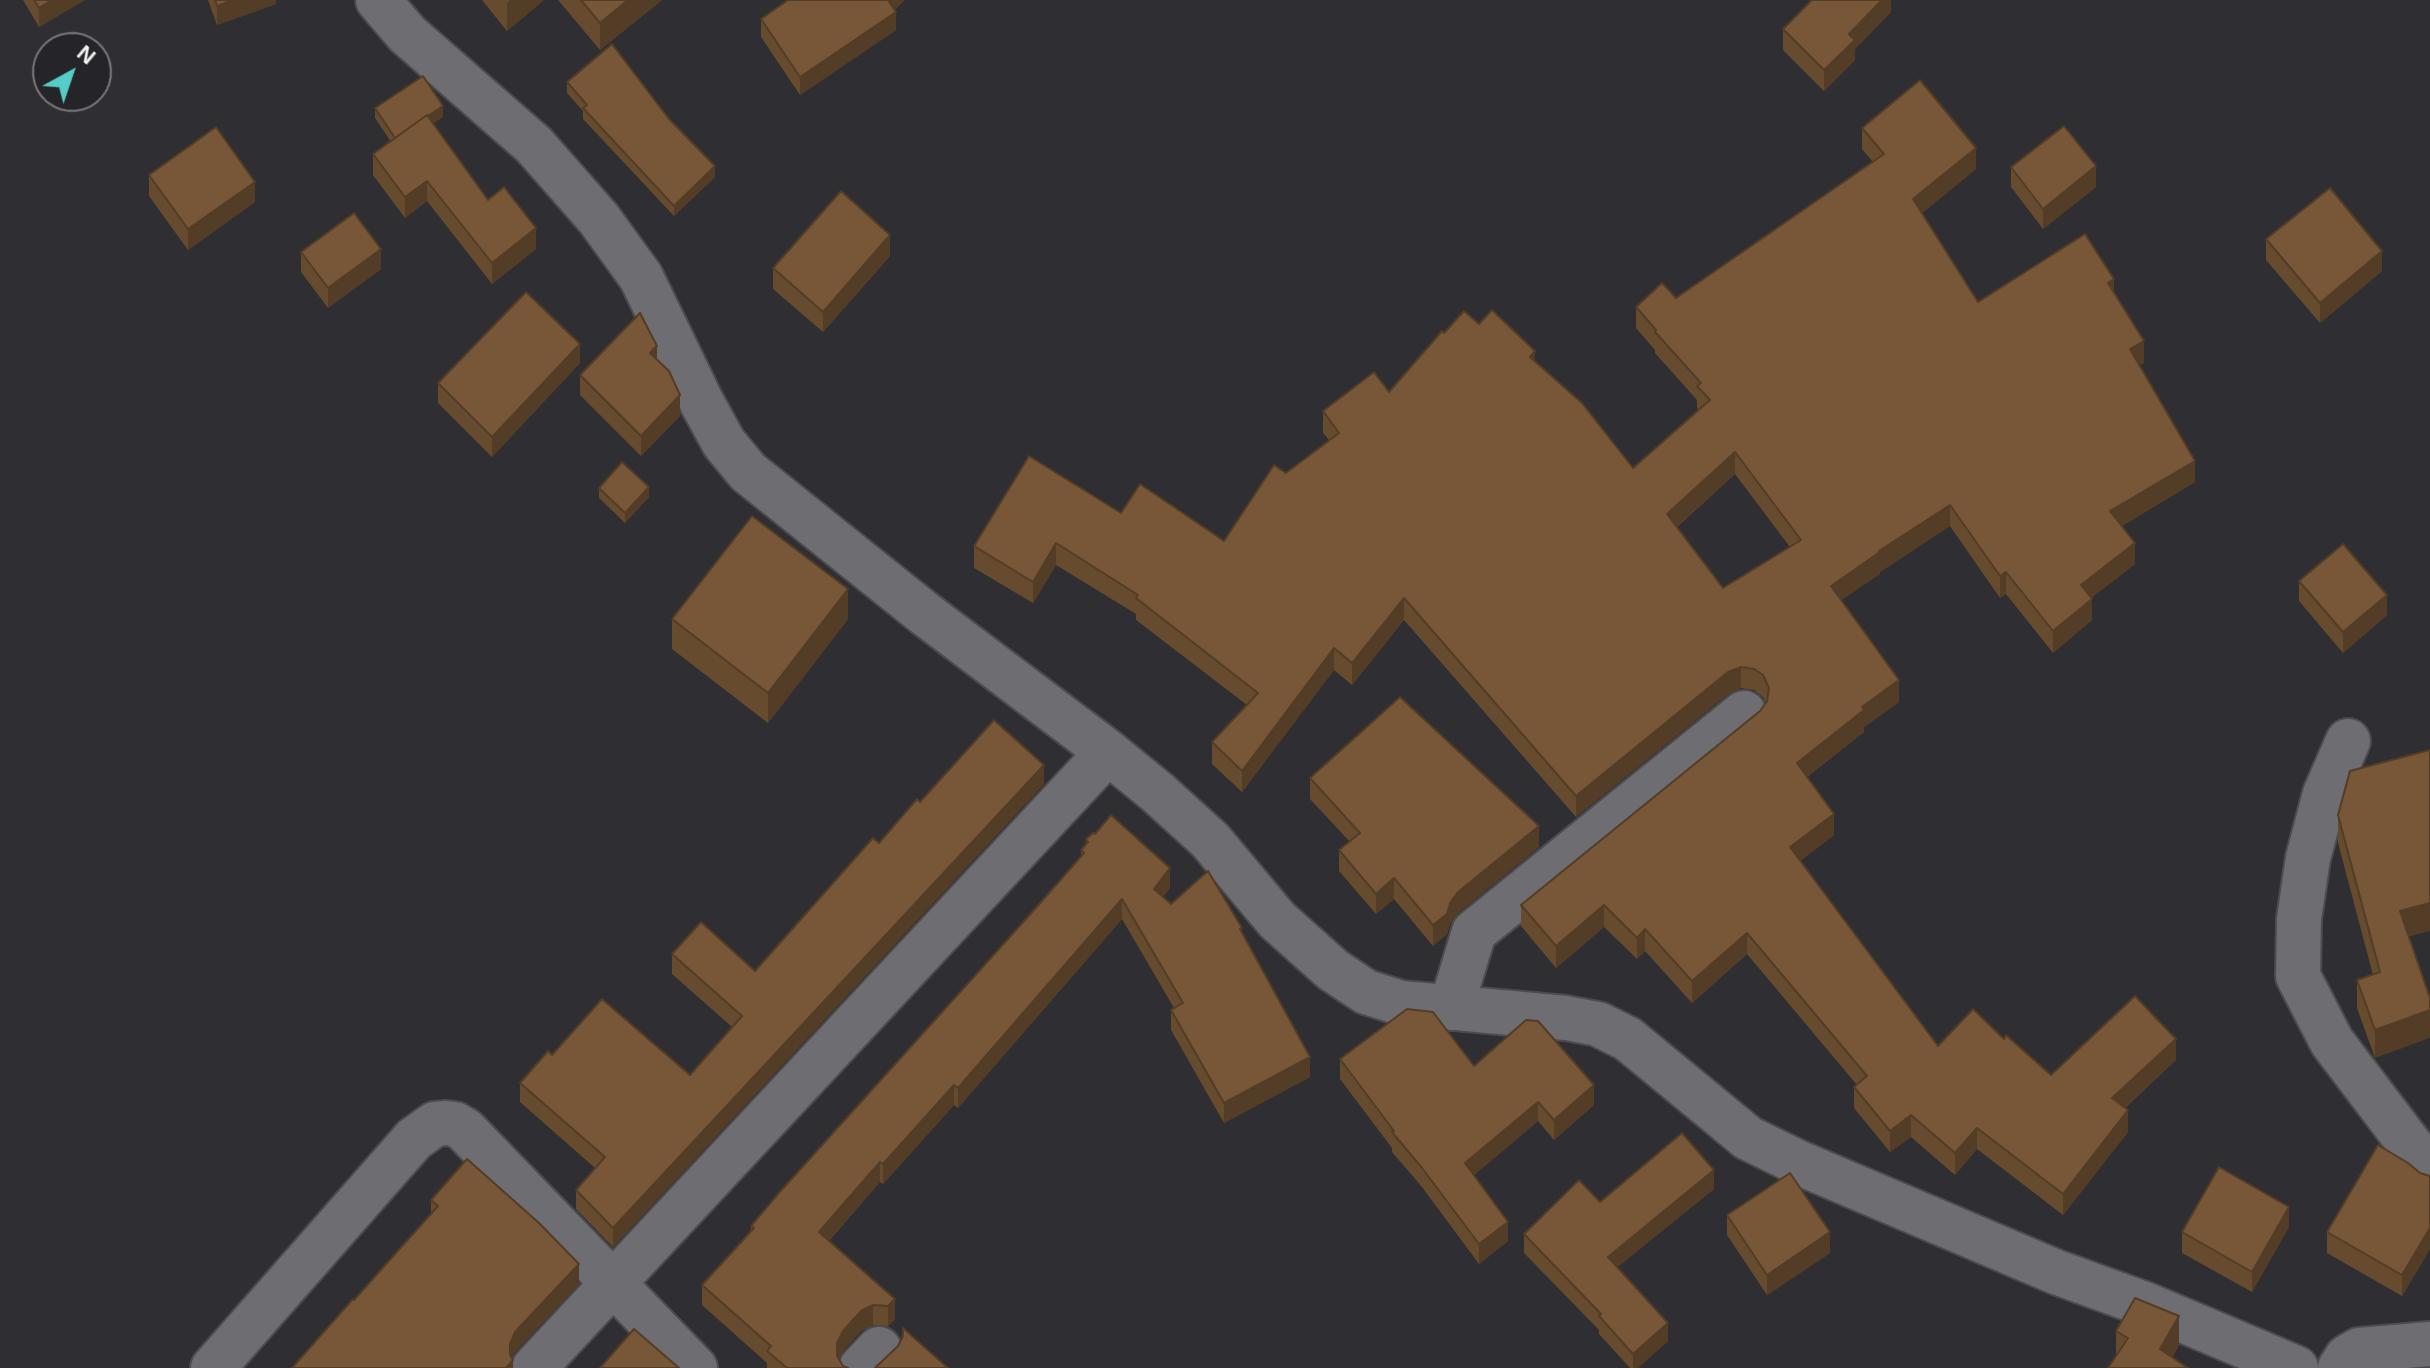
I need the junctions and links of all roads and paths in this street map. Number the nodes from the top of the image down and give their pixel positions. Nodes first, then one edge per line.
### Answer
1 (378, 0) edge
2 (1744, 713) dead end
3 (2348, 741) dead end
4 (1108, 752) junction
5 (1451, 1008) junction
6 (2430, 1171) edge
7 (612, 1283) junction
8 (2430, 1344) edge
9 (213, 1368) edge
10 (534, 1368) edge
11 (695, 1368) edge
12 (2296, 1368) edge
13 (2340, 1368) edge

1 - 4 street
2 - 5 street
3 - 6 street
4 - 5 street
4 - 7 street
5 - 12 street
7 - 9 street
7 - 10 street
7 - 11 street
8 - 13 street

